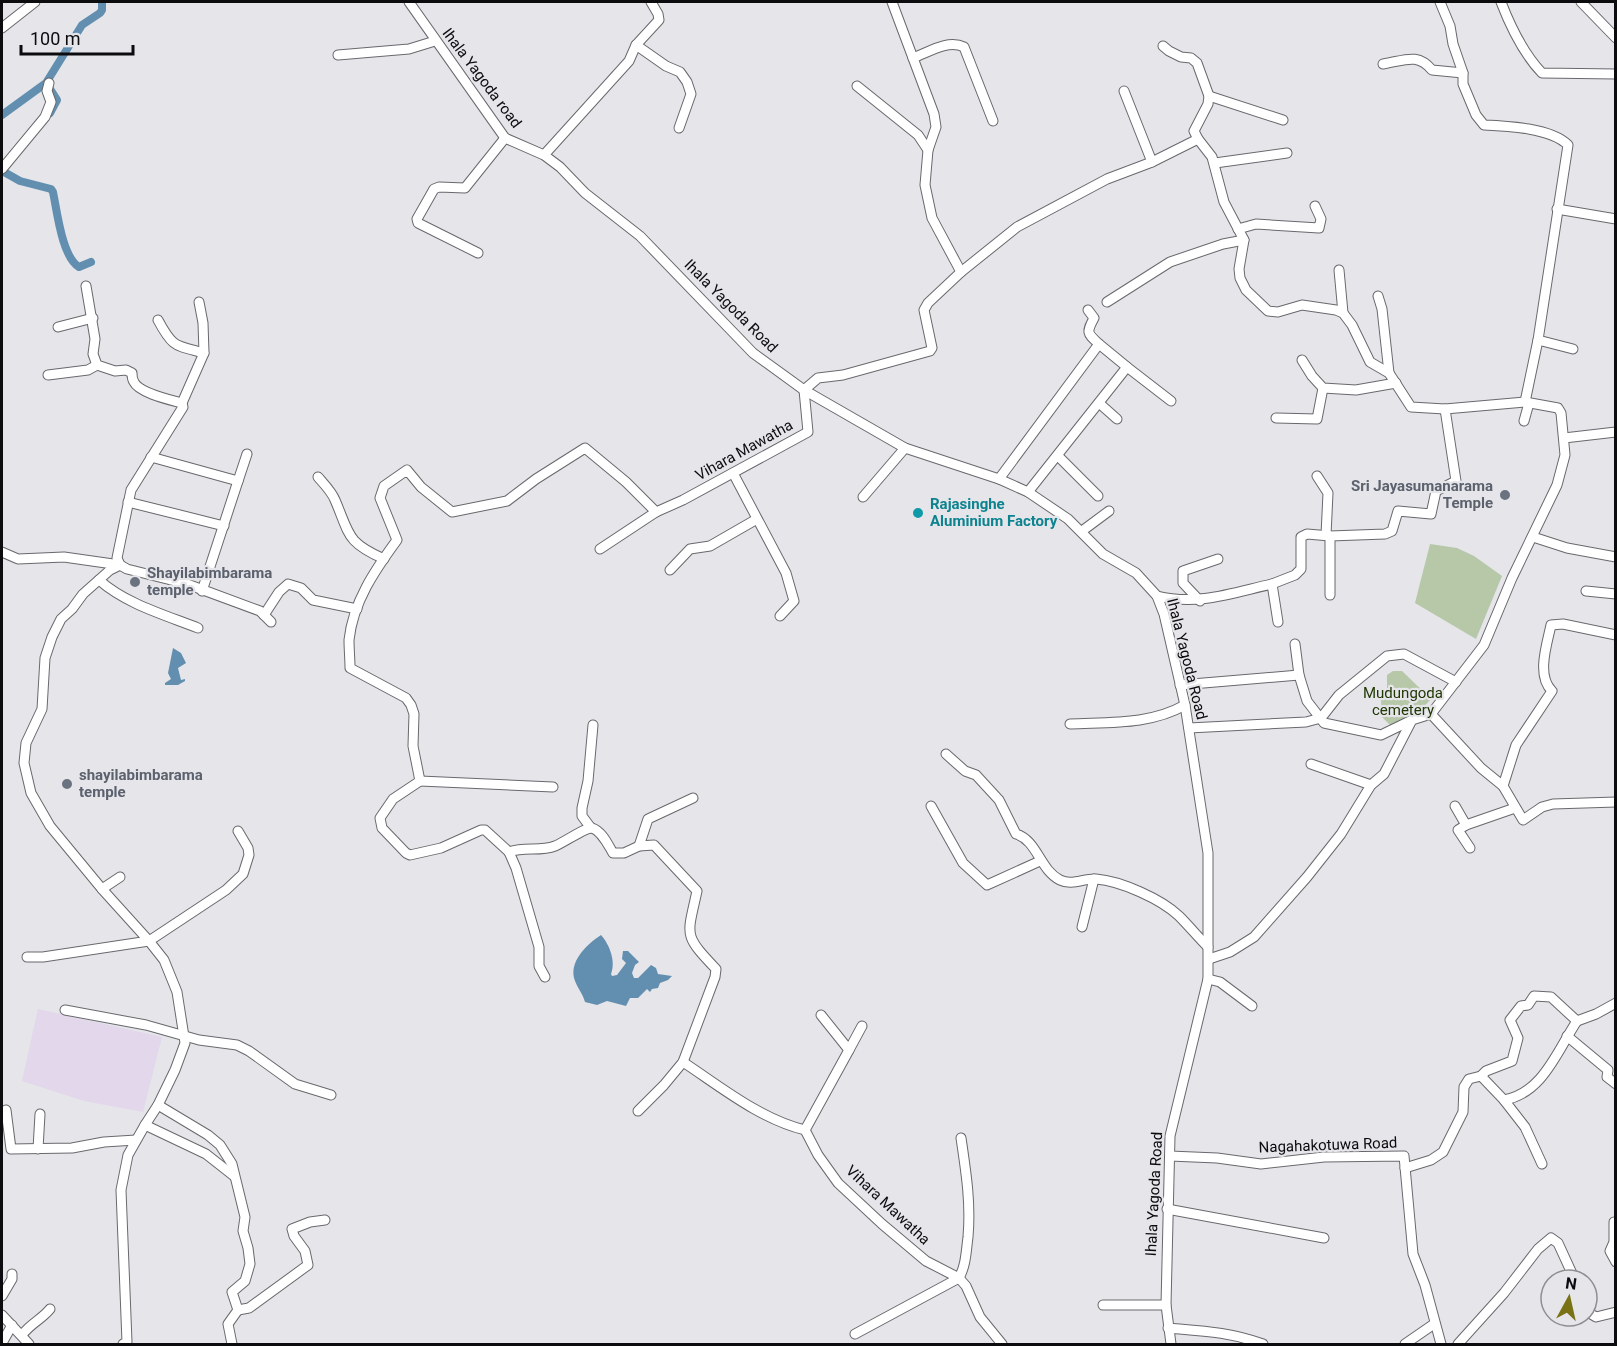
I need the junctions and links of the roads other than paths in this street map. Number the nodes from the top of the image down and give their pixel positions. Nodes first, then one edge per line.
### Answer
1 (35, 2) edge
2 (410, 2) edge
3 (651, 2) edge
4 (892, 2) edge
5 (1440, 2) edge
6 (1501, 2) edge
7 (1581, 2) edge
8 (2, 28) edge
9 (1616, 38) edge
10 (435, 41) junction
11 (636, 45) junction
12 (1163, 46) dead end
13 (338, 55) dead end
14 (913, 58) junction
15 (1383, 64) dead end
16 (1463, 73) junction
17 (1616, 74) edge
18 (857, 86) dead end
19 (48, 87) dead end
20 (1124, 91) dead end
21 (1209, 96) junction
22 (1283, 120) dead end
23 (993, 121) dead end
24 (679, 128) dead end
25 (505, 138) junction
26 (1198, 139) junction
27 (928, 150) junction
28 (1287, 153) dead end
29 (544, 155) junction
30 (1152, 162) junction
31 (1215, 163) junction
32 (2, 168) edge
33 (1315, 206) dead end
34 (1557, 209) junction
35 (1616, 219) edge
36 (1238, 229) junction
37 (1244, 240) junction
38 (478, 253) dead end
39 (1339, 270) dead end
40 (960, 272) junction
41 (86, 286) dead end
42 (1378, 296) dead end
43 (199, 302) dead end
44 (1107, 302) dead end
45 (1088, 310) dead end
46 (1343, 314) junction
47 (93, 318) junction
48 (158, 320) dead end
49 (58, 327) dead end
50 (1538, 340) junction
51 (1099, 344) junction
52 (1573, 349) dead end
53 (204, 352) junction
54 (1302, 360) dead end
55 (97, 365) junction
56 (1127, 367) junction
57 (1389, 373) junction
58 (48, 375) dead end
59 (1396, 383) junction
60 (1323, 388) junction
61 (804, 390) junction
62 (1171, 401) dead end
63 (182, 403) junction
64 (1099, 403) junction
65 (1527, 403) junction
66 (1445, 409) junction
67 (1276, 418) dead end
68 (1117, 419) dead end
69 (1524, 421) dead end
70 (1616, 432) edge
71 (1564, 438) junction
72 (905, 448) junction
73 (247, 454) dead end
74 (1058, 456) junction
75 (151, 457) junction
76 (733, 473) junction
77 (1317, 476) dead end
78 (318, 477) dead end
79 (999, 479) junction
80 (238, 481) junction
81 (1028, 492) junction
82 (1098, 496) dead end
83 (863, 497) dead end
84 (128, 502) junction
85 (1108, 511) dead end
86 (656, 512) junction
87 (757, 519) junction
88 (224, 526) junction
89 (1082, 531) junction
90 (1328, 535) junction
91 (1533, 537) junction
92 (600, 549) dead end
93 (2, 552) edge
94 (1616, 557) edge
95 (384, 559) junction
96 (1218, 559) dead end
97 (120, 566) junction
98 (670, 570) dead end
99 (99, 580) junction
100 (1272, 584) junction
101 (202, 591) junction
102 (1586, 591) dead end
103 (1616, 594) edge
104 (1330, 595) dead end
105 (1157, 596) junction
106 (1200, 601) junction
107 (357, 609) junction
108 (780, 616) dead end
109 (1278, 622) dead end
110 (198, 628) dead end
111 (1616, 635) edge
112 (1294, 644) dead end
113 (1299, 675) junction
114 (1456, 682) junction
115 (1180, 685) junction
116 (1185, 705) junction
117 (1431, 714) junction
118 (1321, 718) junction
119 (1412, 720) junction
120 (593, 724) dead end
121 (1070, 724) dead end
122 (1189, 728) junction
123 (946, 754) dead end
124 (1311, 764) dead end
125 (420, 781) junction
126 (1371, 785) junction
127 (1503, 786) junction
128 (553, 787) dead end
129 (693, 798) dead end
130 (1616, 802) edge
131 (931, 806) dead end
132 (1455, 806) dead end
133 (1515, 808) junction
134 (1466, 825) junction
135 (591, 828) junction
136 (238, 831) dead end
137 (639, 846) junction
138 (1470, 848) dead end
139 (509, 852) junction
140 (1040, 861) junction
141 (120, 877) dead end
142 (1094, 879) junction
143 (102, 889) junction
144 (1082, 927) dead end
145 (149, 941) junction
146 (1208, 947) junction
147 (27, 957) dead end
148 (1209, 959) junction
149 (545, 977) dead end
150 (1208, 979) junction
151 (1616, 1003) edge
152 (1252, 1006) dead end
153 (65, 1010) dead end
154 (821, 1015) dead end
155 (1577, 1021) junction
156 (862, 1026) dead end
157 (1567, 1036) junction
158 (184, 1037) junction
159 (849, 1050) junction
160 (683, 1062) junction
161 (1480, 1077) junction
162 (1616, 1084) edge
163 (331, 1095) dead end
164 (1503, 1100) junction
165 (158, 1105) junction
166 (6, 1110) dead end
167 (638, 1112) dead end
168 (40, 1114) dead end
169 (145, 1125) junction
170 (805, 1130) junction
171 (961, 1138) dead end
172 (135, 1140) junction
173 (38, 1149) junction
174 (1170, 1156) junction
175 (1542, 1164) dead end
176 (1406, 1168) junction
177 (234, 1176) junction
178 (1167, 1209) junction
179 (325, 1220) dead end
180 (1614, 1222) dead end
181 (1324, 1238) dead end
182 (1616, 1262) edge
183 (1569, 1268) edge
184 (12, 1274) dead end
185 (959, 1278) junction
186 (2, 1296) edge
187 (1102, 1305) dead end
188 (1166, 1305) junction
189 (50, 1309) dead end
190 (238, 1310) junction
191 (1616, 1312) edge
192 (2, 1314) edge
193 (1599, 1316) edge
194 (1434, 1324) junction
195 (12, 1325) junction
196 (1168, 1328) junction
197 (855, 1334) dead end
198 (22, 1335) junction
199 (2, 1343) edge
200 (125, 1343) edge
201 (29, 1344) edge
202 (232, 1344) edge
203 (1002, 1344) edge
204 (1171, 1344) edge
205 (1263, 1344) edge
206 (1405, 1344) edge
207 (1442, 1344) edge
208 (1458, 1344) edge

1 - 8 street
2 - 10 street, Ihala Yagoda road
3 - 11 street
4 - 14 street
5 - 16 street
6 - 17 street
7 - 9 street
10 - 13 street
10 - 25 street, Ihala Yagoda road
11 - 24 street
11 - 29 street
12 - 21 street
14 - 23 street
14 - 27 street
15 - 16 street
16 - 34 street
18 - 27 street
19 - 32 street
20 - 30 street
21 - 22 street
21 - 26 street
25 - 29 street, Ihala Yagoda road
25 - 38 street
26 - 30 street
26 - 31 street
27 - 40 street
28 - 31 street
29 - 61 street, Ihala Yagoda Road
30 - 40 street
31 - 36 street
33 - 36 street
34 - 35 street
34 - 50 street
36 - 37 street
37 - 44 street
37 - 46 street
39 - 46 street
40 - 61 street
41 - 47 street
42 - 57 street
43 - 53 street
45 - 51 street
46 - 57 street
47 - 49 street
47 - 55 street
48 - 53 street
50 - 52 street
50 - 65 street
51 - 56 street
51 - 79 street
53 - 63 street
54 - 60 street
55 - 58 street
55 - 63 street
56 - 62 street
56 - 64 street
57 - 59 street
59 - 60 street
59 - 66 street
60 - 67 street
61 - 72 street, Ihala Yagoda Road
61 - 76 street, Vihara Mawatha
63 - 75 street
64 - 68 street
64 - 74 street
65 - 66 street
65 - 69 street
65 - 71 street
66 - 90 street
70 - 71 street
71 - 91 street
72 - 79 street, Ihala Yagoda Road
72 - 83 street
73 - 80 street
74 - 81 street
74 - 82 street
75 - 80 street
75 - 84 street
76 - 86 street, Vihara Mawatha
76 - 87 street
77 - 90 street
78 - 95 street
79 - 81 street, Ihala Yagoda Road
80 - 88 street
81 - 89 street, Ihala Yagoda Road
84 - 88 street
84 - 97 street
85 - 89 street
86 - 92 street, Vihara Mawatha
86 - 95 street
87 - 98 street
87 - 108 street
88 - 101 street
89 - 105 street, Ihala Yagoda Road
90 - 100 street
90 - 104 street
91 - 94 street
91 - 114 street
93 - 97 street
95 - 107 street
96 - 106 street
97 - 99 street
97 - 101 street
99 - 110 street
99 - 143 street
100 - 106 street
100 - 109 street
101 - 107 street
102 - 103 street
105 - 106 street
105 - 115 street, Ihala Yagoda Road
107 - 125 street
111 - 127 street
112 - 113 street
113 - 115 street
113 - 118 street
114 - 117 street
114 - 118 street
115 - 116 street, Ihala Yagoda Road
116 - 121 street
116 - 122 street, Ihala Yagoda Road
117 - 119 street
117 - 127 street
118 - 119 street
118 - 122 street
119 - 126 street
120 - 135 street
122 - 146 street, Ihala Yagoda Road
123 - 140 street
124 - 126 street
125 - 128 street
125 - 139 street
126 - 148 street
127 - 133 street
129 - 137 street
130 - 133 street
131 - 140 street
132 - 134 street
133 - 134 street
134 - 138 street
135 - 137 street
135 - 139 street
136 - 145 street
137 - 160 street
139 - 149 street
140 - 142 street
141 - 143 street
142 - 144 street
142 - 146 street
143 - 145 street
145 - 147 street
145 - 158 street
146 - 148 street, Ihala Yagoda Road
148 - 150 street, Ihala Yagoda Road
150 - 152 street
150 - 174 street, Ihala Yagoda Road
151 - 155 street
153 - 158 street
154 - 159 street
155 - 157 street
155 - 161 street
156 - 159 street
157 - 162 street
157 - 164 street
158 - 163 street
158 - 165 street
159 - 170 street
160 - 167 street
160 - 170 street
161 - 164 street
161 - 176 street
164 - 175 street
165 - 169 street
165 - 177 street
166 - 173 street
168 - 173 street
169 - 172 street
169 - 177 street
170 - 185 street, Vihara Mawatha
171 - 185 street
172 - 173 street
172 - 200 street
174 - 176 street, Nagahakotuwa Road
174 - 178 street, Ihala Yagoda Road
176 - 194 street, Nagahakotuwa Road
177 - 190 street
178 - 181 street
178 - 188 street, Ihala Yagoda Road
179 - 190 street
180 - 182 street
183 - 208 street
184 - 186 street
185 - 197 street
185 - 203 street
187 - 188 street
188 - 196 street, Ihala Yagoda Road
189 - 198 street
190 - 202 street
191 - 193 street
192 - 195 street
194 - 206 street
194 - 207 street, Nagahakotuwa Road
195 - 198 street
195 - 199 street
196 - 204 street, Ihala Yagoda Road
196 - 205 street
198 - 201 street

